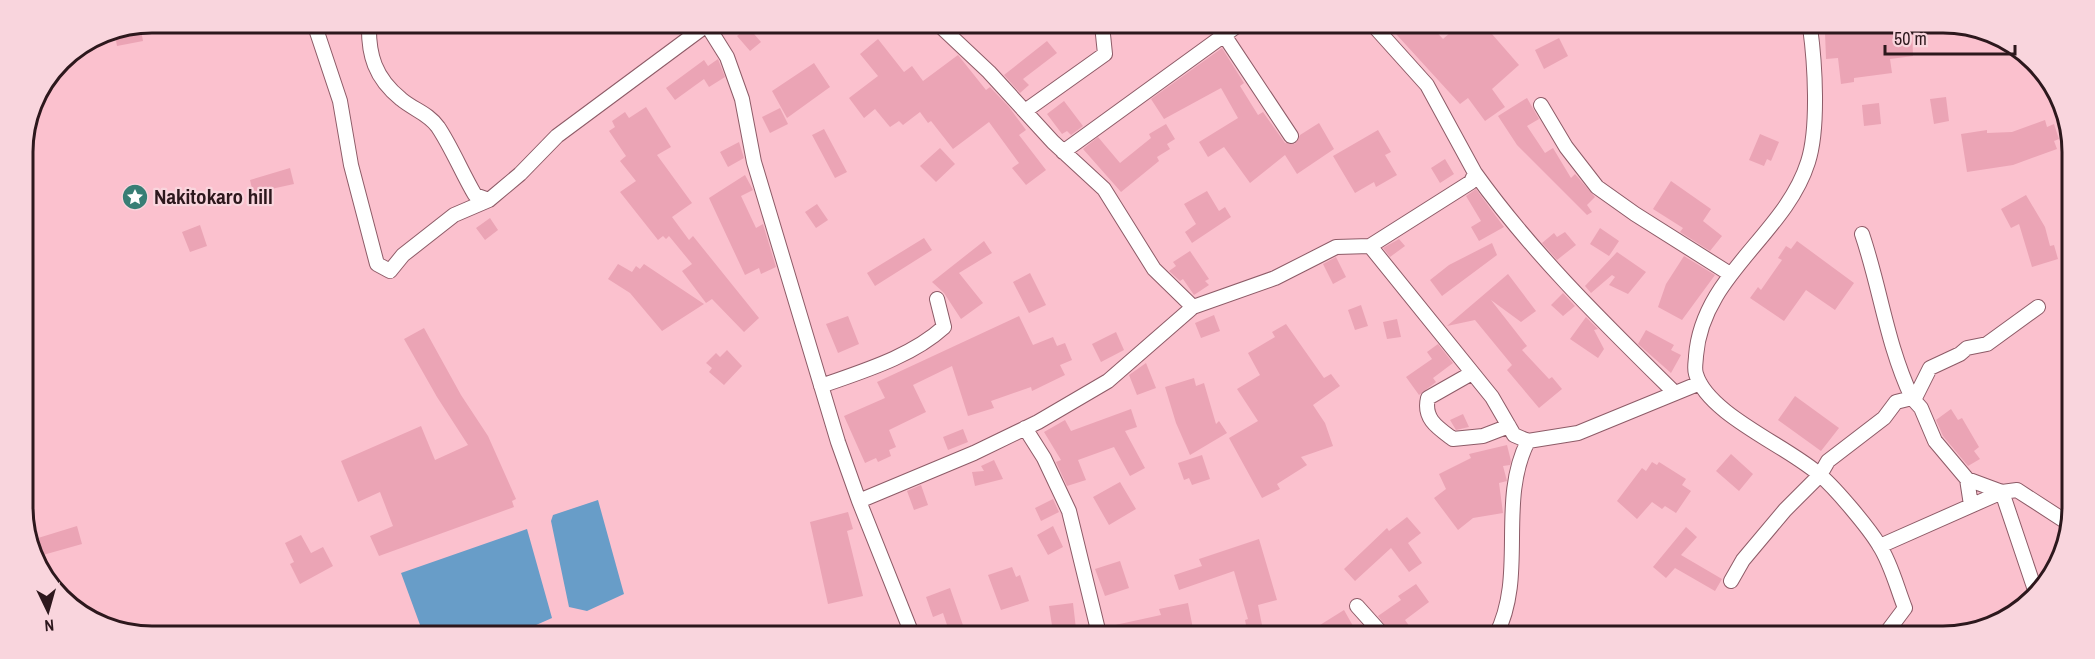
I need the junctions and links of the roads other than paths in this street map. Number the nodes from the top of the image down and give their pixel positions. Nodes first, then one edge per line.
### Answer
1 (317, 33) edge
2 (369, 33) edge
3 (696, 33) edge
4 (713, 33) edge
5 (948, 33) edge
6 (1103, 33) edge
7 (1227, 33) edge
8 (1380, 33) edge
9 (1810, 33) edge
10 (1224, 35) junction
11 (1541, 105) dead end
12 (1025, 111) junction
13 (1291, 136) dead end
14 (1063, 152) junction
15 (1475, 173) junction
16 (489, 200) junction
17 (1862, 234) dead end
18 (1370, 246) junction
19 (1730, 274) junction
20 (937, 299) dead end
21 (1192, 307) junction
22 (2038, 307) dead end
23 (1472, 373) junction
24 (1700, 383) junction
25 (821, 386) junction
26 (1675, 393) junction
27 (1913, 399) junction
28 (1509, 426) junction
29 (1025, 428) junction
30 (1528, 441) junction
31 (1820, 475) junction
32 (1967, 479) junction
33 (2002, 492) junction
34 (859, 501) junction
35 (1971, 506) junction
36 (2061, 519) edge
37 (1880, 546) junction
38 (1731, 581) dead end
39 (2033, 584) edge
40 (1358, 606) dead end
41 (909, 626) edge
42 (1097, 626) edge
43 (1375, 626) edge
44 (1500, 626) edge
45 (1892, 626) edge

1 - 16 street
2 - 16 street
3 - 16 street
4 - 25 street
5 - 12 street
6 - 12 street
7 - 10 street
8 - 15 street
9 - 19 street
10 - 13 street
10 - 14 street
11 - 19 street
12 - 14 street
14 - 21 street
15 - 18 street
15 - 26 street
17 - 27 street
18 - 21 street
18 - 23 street
19 - 24 street
20 - 25 street
21 - 29 street
22 - 27 street
23 - 28 street
23 - 28 street
24 - 26 street
24 - 31 street
25 - 34 street
26 - 30 street
27 - 31 street
27 - 32 street
28 - 30 street
29 - 34 street
29 - 42 street
30 - 44 street
31 - 37 street
31 - 38 street
32 - 33 street
32 - 35 street
33 - 35 street
33 - 36 street
33 - 39 street
34 - 41 street
35 - 37 street
37 - 45 street
40 - 43 street

